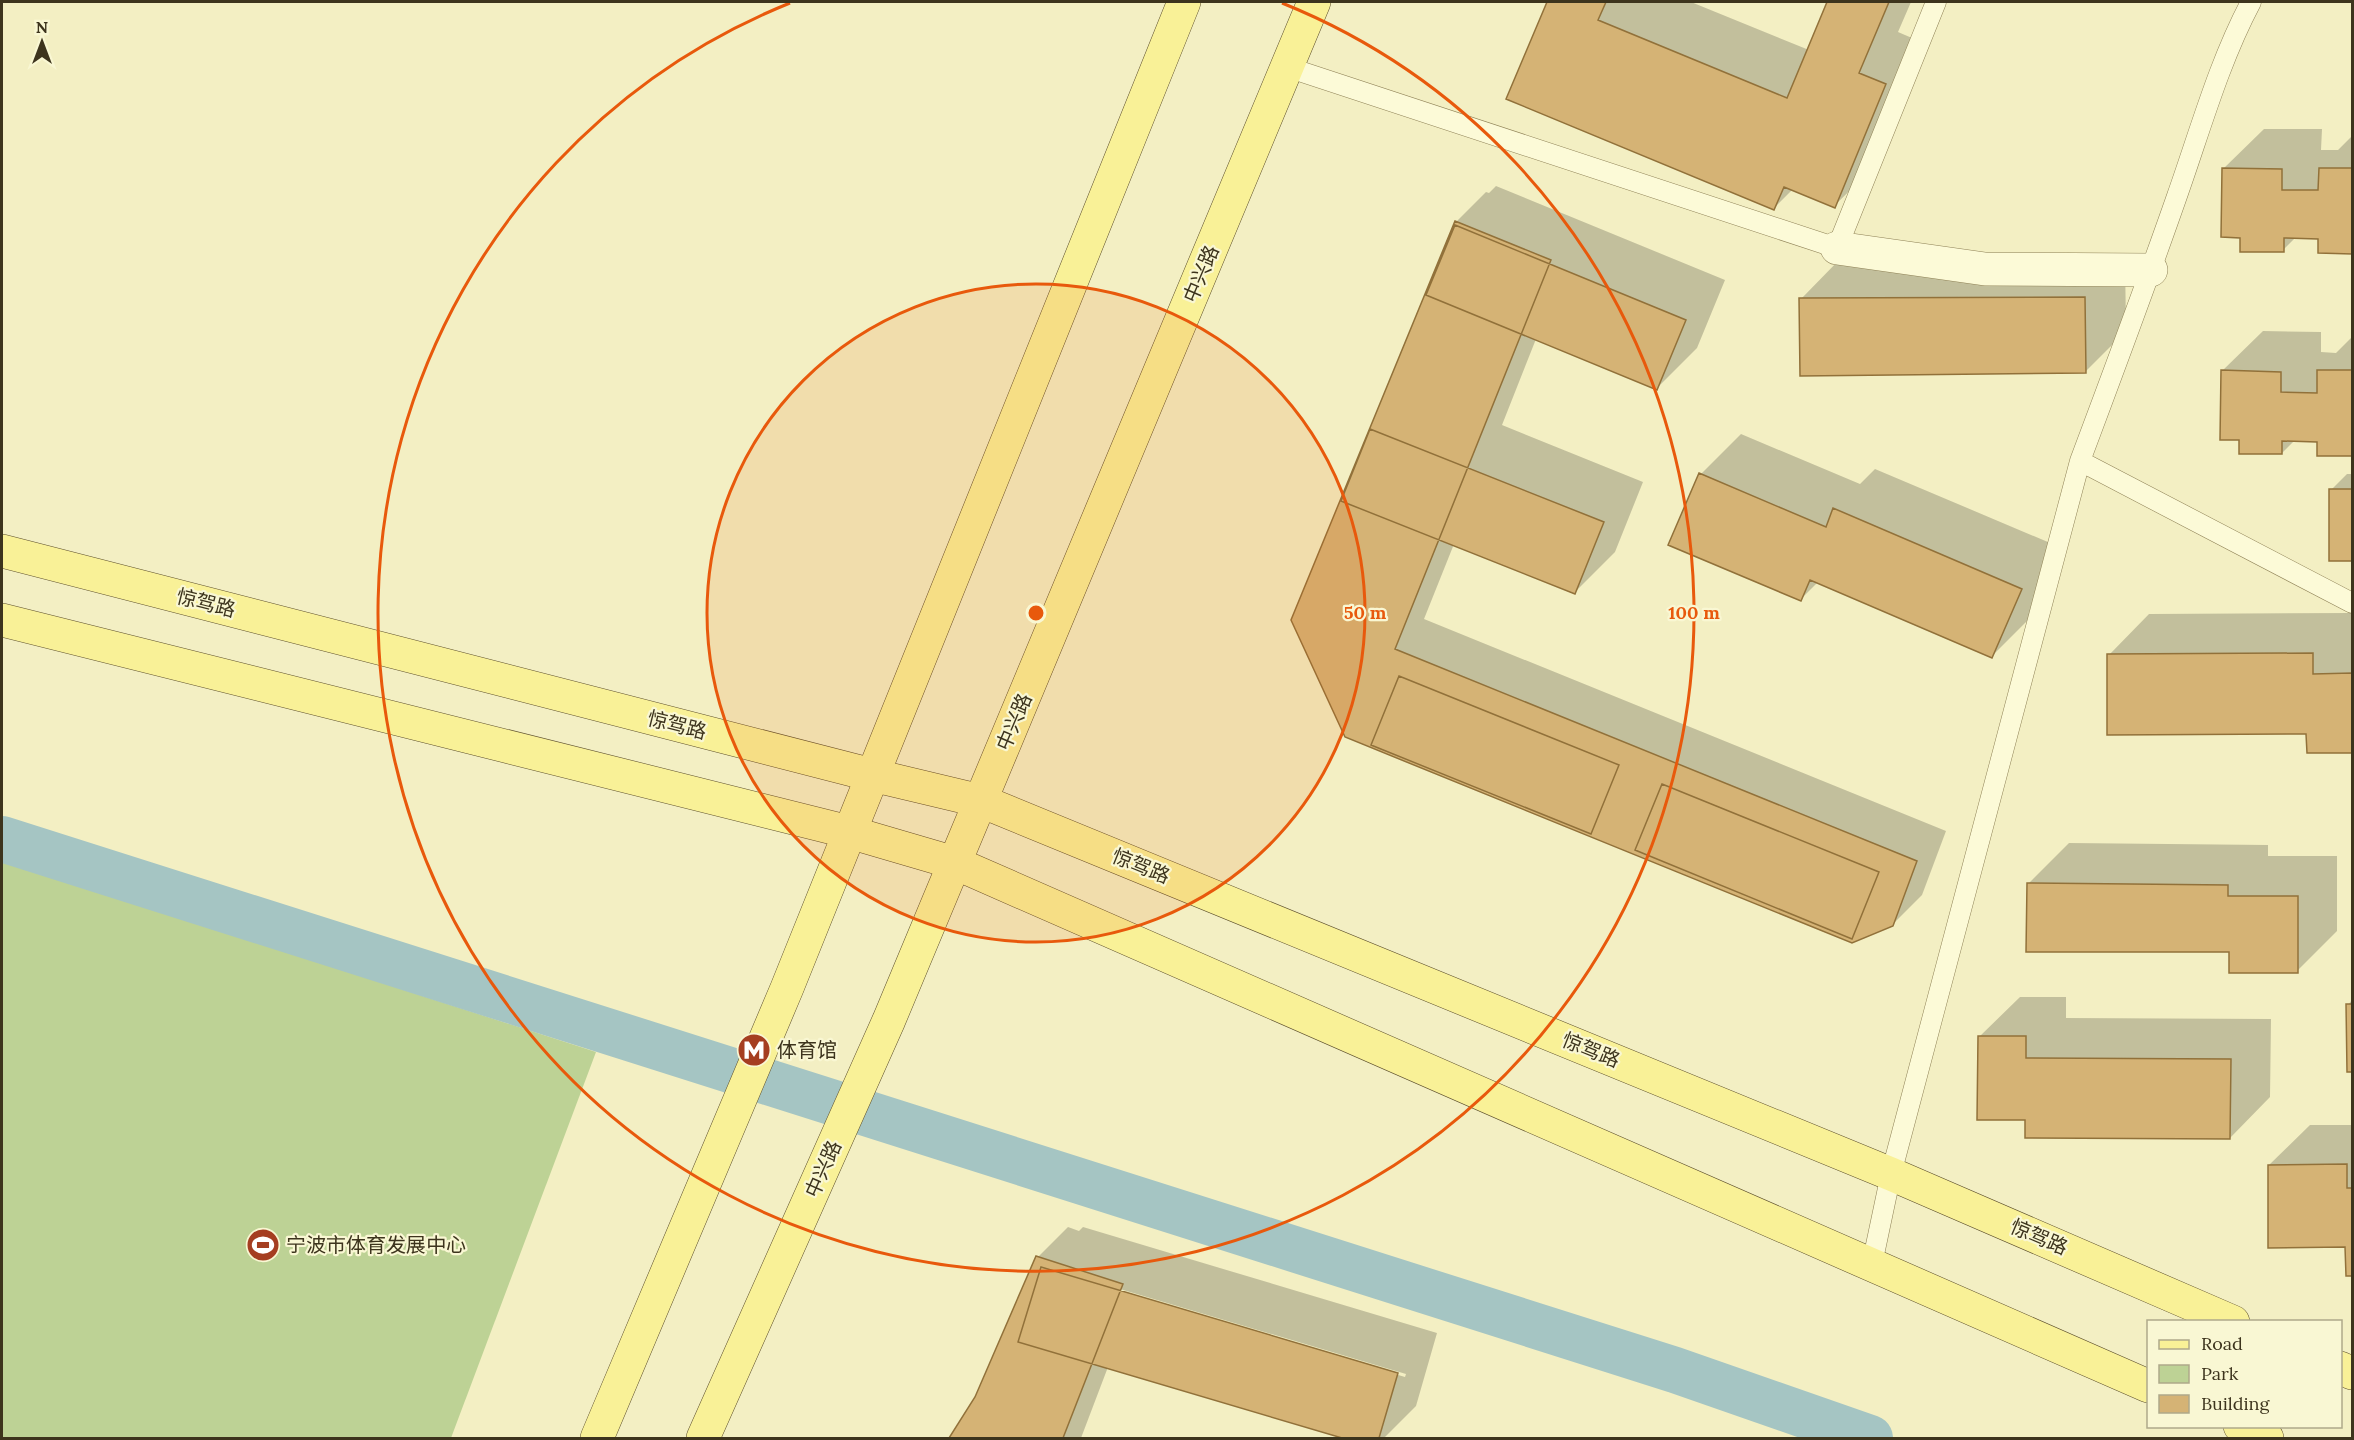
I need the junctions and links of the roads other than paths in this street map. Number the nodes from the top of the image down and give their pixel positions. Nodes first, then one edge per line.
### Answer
1 (1184, 2) edge
2 (1314, 2) edge
3 (1936, 2) edge
4 (2251, 2) edge
5 (1287, 67) junction
6 (1837, 248) junction
7 (2151, 270) junction
8 (2080, 461) junction
9 (2, 551) edge
10 (2352, 603) edge
11 (2, 620) edge
12 (872, 775) junction
13 (981, 801) junction
14 (849, 832) junction
15 (955, 863) junction
16 (1891, 1173) junction
17 (1872, 1264) junction
18 (2228, 1320) edge
19 (2147, 1386) edge
20 (597, 1438) edge
21 (703, 1438) edge

1 - 12 main road
2 - 5 main road, 中兴路
3 - 6 lane
4 - 7 lane
5 - 6 lane
5 - 13 main road, 中兴路
6 - 7 street
7 - 8 lane
8 - 10 lane
8 - 16 lane
9 - 12 main road, 惊驾路
11 - 14 main road
12 - 13 main road, 惊驾路
12 - 14 main road
13 - 15 main road, 中兴路
13 - 16 main road, 惊驾路
14 - 15 main road
14 - 20 main road
15 - 17 main road
15 - 21 main road, 中兴路
16 - 17 lane
16 - 18 main road, 惊驾路
17 - 19 main road

